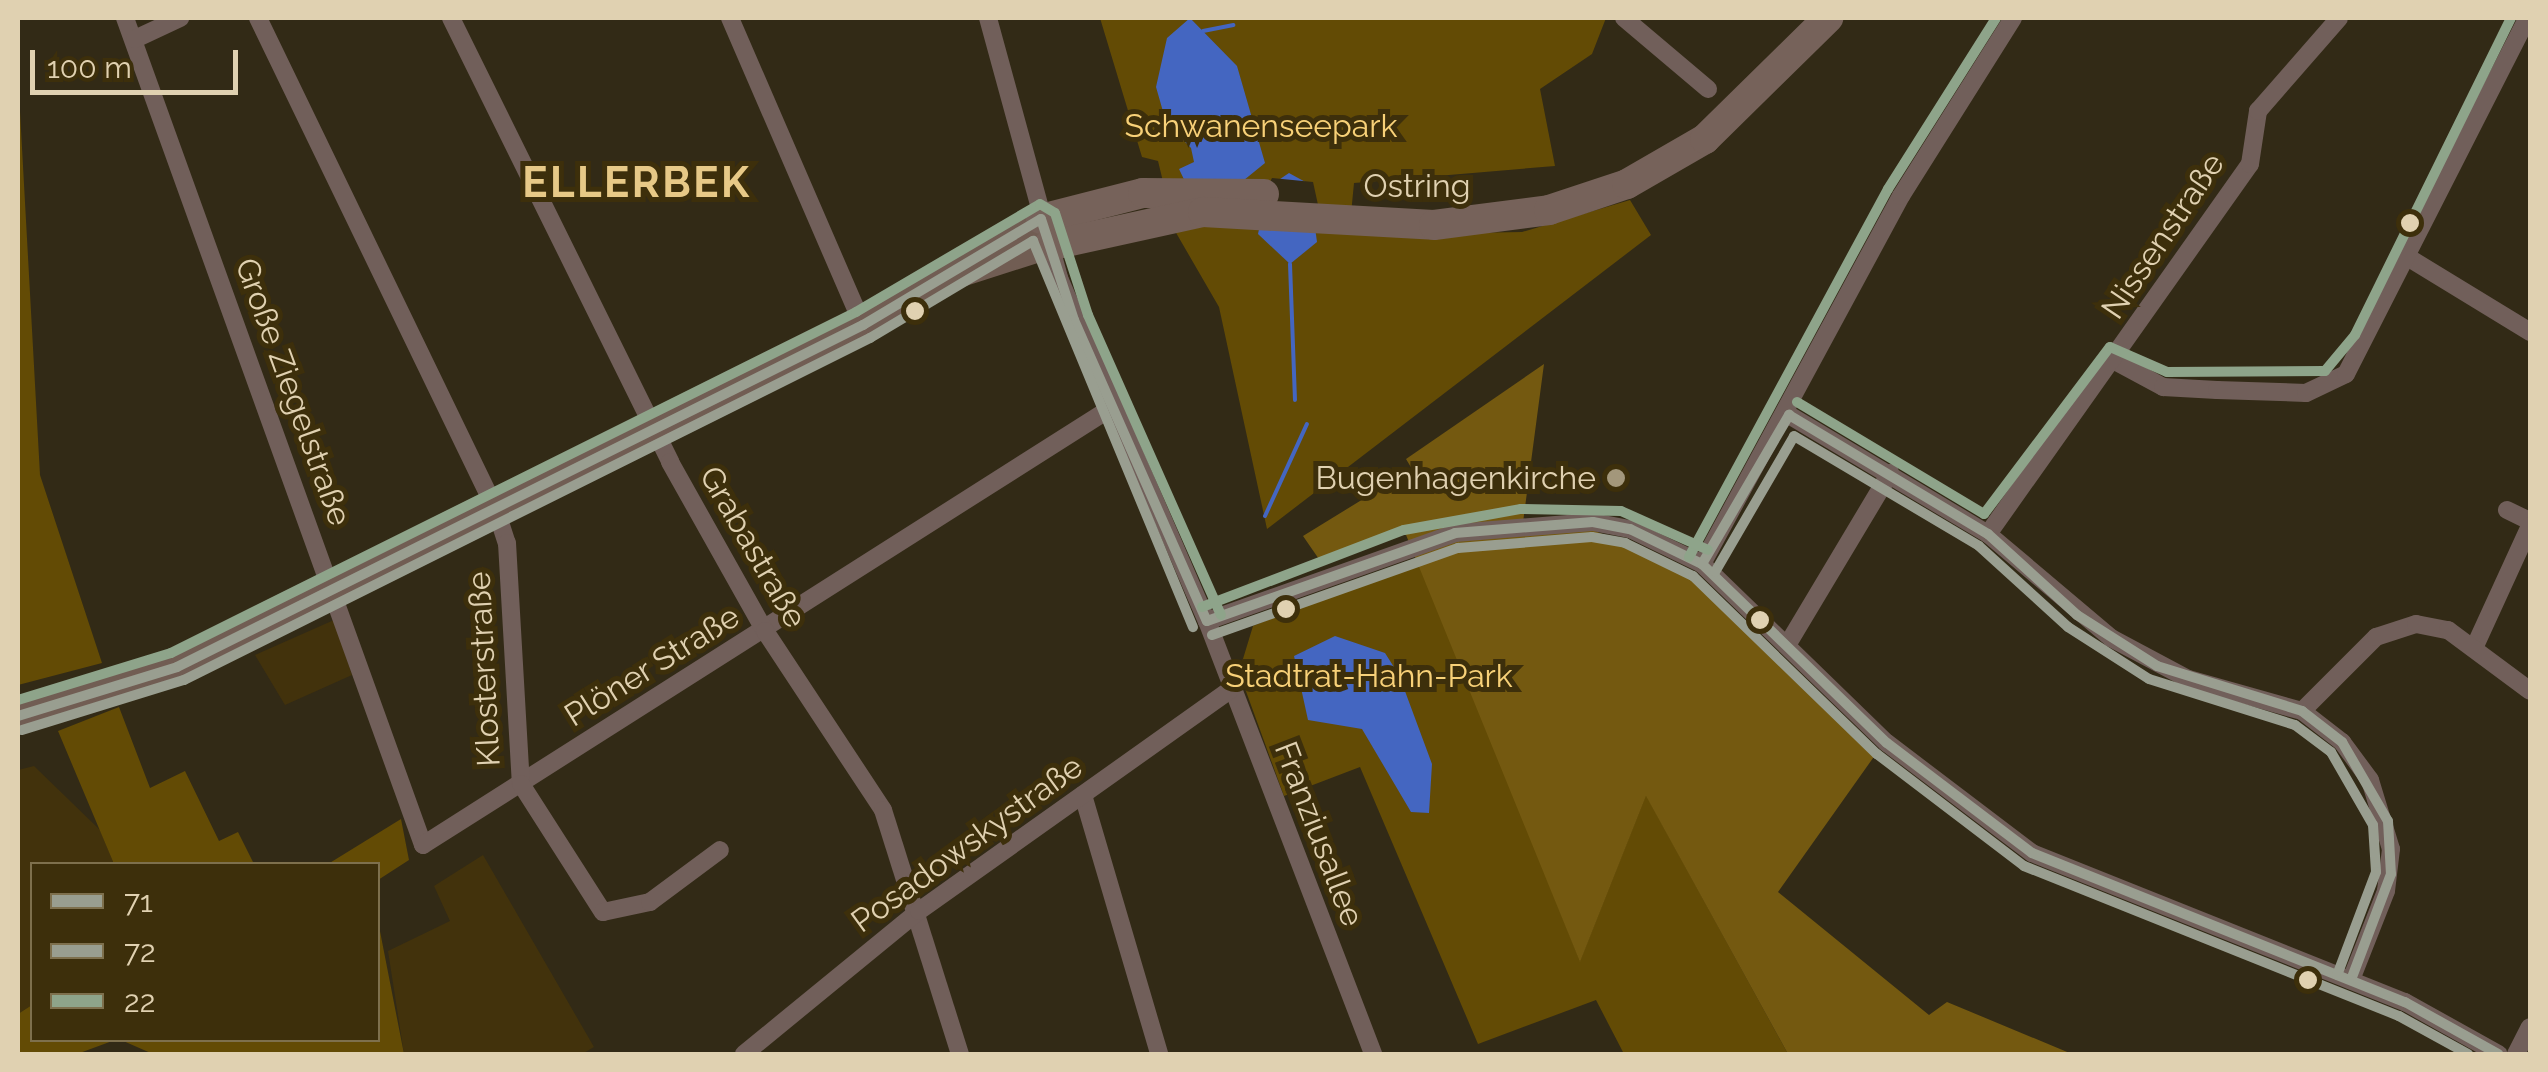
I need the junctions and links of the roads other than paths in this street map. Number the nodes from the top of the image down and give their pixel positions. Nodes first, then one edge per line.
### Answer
1 (124, 18) edge
2 (180, 18) edge
3 (258, 18) edge
4 (451, 18) edge
5 (730, 18) edge
6 (988, 18) edge
7 (1624, 18) edge
8 (1804, 18) edge
9 (1828, 18) edge
10 (2013, 18) edge
11 (2339, 18) edge
12 (2527, 18) edge
13 (134, 39) junction
14 (1708, 89) dead end
15 (1354, 212) junction
16 (1045, 232) junction
17 (2409, 258) junction
18 (864, 325) junction
19 (2530, 332) edge
20 (2115, 361) junction
21 (1114, 406) junction
22 (1789, 415) junction
23 (654, 431) junction
24 (1890, 474) junction
25 (496, 510) junction
26 (2507, 510) dead end
27 (2530, 524) edge
28 (1988, 534) junction
29 (1702, 564) junction
30 (332, 589) junction
31 (1208, 621) junction
32 (765, 631) junction
33 (1789, 642) junction
34 (2475, 646) junction
35 (1230, 689) junction
36 (2530, 691) edge
37 (2302, 711) junction
38 (18, 716) edge
39 (521, 784) junction
40 (1083, 795) junction
41 (424, 845) joint
42 (720, 850) dead end
43 (919, 911) junction
44 (2351, 980) junction
45 (2530, 1027) edge
46 (763, 1048) edge
47 (744, 1054) edge
48 (960, 1054) edge
49 (1159, 1054) edge
50 (1373, 1054) edge
51 (2498, 1054) edge
52 (2516, 1054) edge

1 - 13 street, Große Ziegelstraße
2 - 13 street
3 - 25 street, Klosterstraße
4 - 23 street, Grabastraße
5 - 18 street
6 - 16 street, Franziusallee
7 - 14 street
8 - 15 highway, Ostring
9 - 15 highway, Ostring
10 - 22 street
11 - 20 street, Nissenstraße
12 - 17 street
13 - 30 street, Große Ziegelstraße
15 - 16 highway, Ostring
16 - 18 main road, Ostring
16 - 21 street, Franziusallee
17 - 19 street
17 - 20 street
18 - 23 main road, Ostring
20 - 28 street, Nissenstraße
21 - 31 street, Franziusallee
21 - 32 street, Plöner Straße
22 - 24 street
22 - 29 street
23 - 25 main road, Ostring
23 - 32 street, Grabastraße
24 - 28 street
24 - 33 street
25 - 30 main road, Ostring
25 - 39 street, Klosterstraße
26 - 27 street
27 - 34 street
28 - 37 street
29 - 31 street
29 - 33 street
30 - 38 main road, Ostring
30 - 41 street, Große Ziegelstraße
31 - 35 street, Franziusallee
32 - 39 street, Plöner Straße
32 - 43 street, Grabastraße
33 - 44 street
34 - 36 street
34 - 37 street
35 - 40 street, Posadowskystraße
35 - 50 street, Franziusallee
37 - 44 street
39 - 41 street, Plöner Straße
39 - 42 street, Klosterstraße
40 - 43 street, Posadowskystraße
40 - 49 street
43 - 46 street, Posadowskystraße
43 - 48 street, Grabastraße
44 - 51 street
45 - 52 street
46 - 47 street, Posadowskystraße

